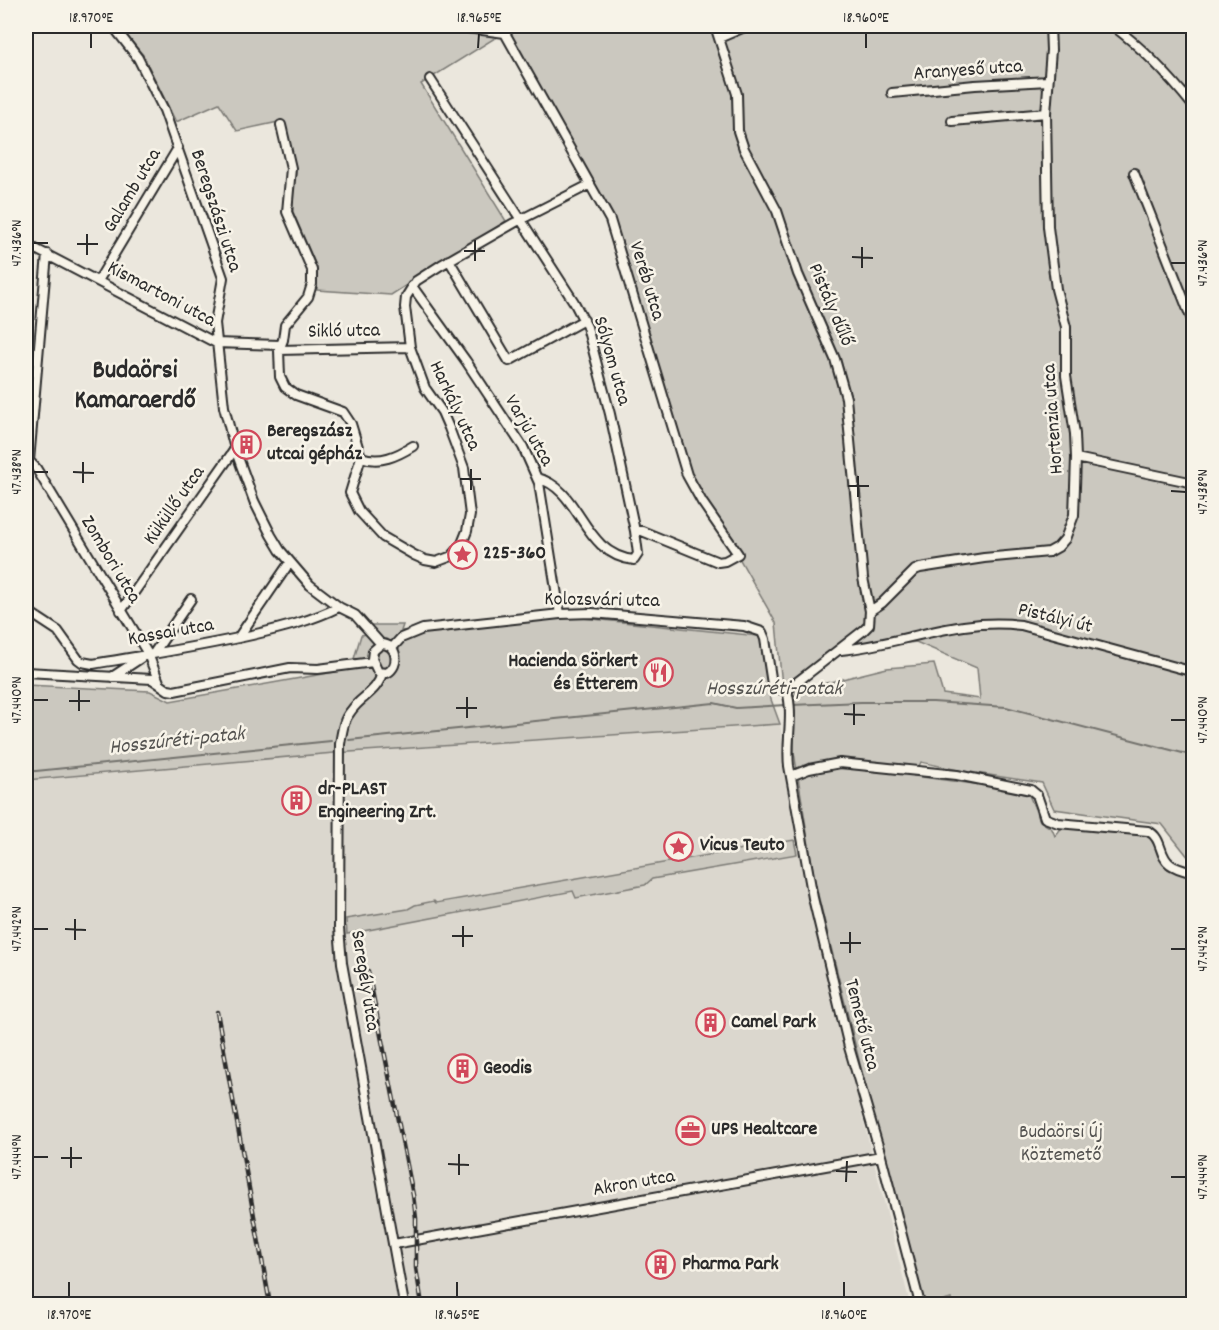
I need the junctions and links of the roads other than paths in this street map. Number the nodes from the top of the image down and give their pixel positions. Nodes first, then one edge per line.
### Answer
1 (113, 26) edge
2 (452, 26) edge
3 (715, 26) edge
4 (747, 26) edge
5 (1050, 26) edge
6 (1113, 26) edge
7 (503, 29) edge
8 (719, 38) junction
9 (430, 79) dead end
10 (1048, 81) junction
11 (891, 93) dead end
12 (1194, 107) edge
13 (1046, 113) junction
14 (952, 121) dead end
15 (281, 125) dead end
16 (178, 148) junction
17 (1134, 173) dead end
18 (589, 184) junction
19 (521, 221) junction
20 (26, 244) edge
21 (47, 254) junction
22 (449, 260) junction
23 (98, 280) junction
24 (412, 286) junction
25 (584, 320) junction
26 (1194, 325) edge
27 (216, 343) junction
28 (280, 347) junction
29 (410, 347) junction
30 (413, 446) dead end
31 (235, 449) junction
32 (361, 457) junction
33 (1076, 458) junction
34 (27, 461) edge
35 (537, 478) junction
36 (1194, 483) edge
37 (635, 531) junction
38 (290, 562) junction
39 (191, 600) dead end
40 (339, 607) junction
41 (26, 610) edge
42 (121, 611) junction
43 (870, 611) junction
44 (560, 614) junction
45 (364, 624) junction
46 (864, 630) junction
47 (238, 638) junction
48 (381, 644) junction
49 (871, 646) junction
50 (392, 648) junction
51 (840, 650) junction
52 (374, 651) junction
53 (151, 653) junction
54 (373, 662) junction
55 (26, 672) edge
56 (1194, 672) edge
57 (382, 674) junction
58 (112, 677) junction
59 (159, 682) junction
60 (787, 691) junction
61 (791, 776) junction
62 (1194, 873) edge
63 (881, 1156) junction
64 (394, 1244) junction
65 (404, 1305) edge
66 (920, 1305) edge

1 - 16 street, Beregszászi utca
2 - 7 street
3 - 8 street, Pistály dűlő
4 - 8 street
5 - 10 street, Hortenzia utca
6 - 12 street
7 - 18 street, Veréb utca
8 - 43 street, Pistály dűlő
9 - 19 street, Sólyom utca
10 - 11 street, Aranyeső utca
10 - 13 street, Hortenzia utca
13 - 14 street
13 - 33 street, Hortenzia utca
15 - 28 street
16 - 23 street, Galamb utca
16 - 27 street, Beregszászi utca
17 - 26 street
18 - 19 street
18 - 37 street, Veréb utca
19 - 22 street
19 - 25 street, Sólyom utca
20 - 21 street, Kismartoni utca
21 - 23 street, Kismartoni utca
21 - 34 street
22 - 24 street
22 - 25 street
23 - 27 street, Kismartoni utca
24 - 29 street, Harkály utca
24 - 35 street, Varjú utca
25 - 37 street, Sólyom utca
27 - 28 street
27 - 31 street, Beregszászi utca
28 - 29 street, Sikló utca
28 - 32 street
29 - 32 street, Harkály utca
30 - 32 street
31 - 38 street, Beregszászi utca
31 - 42 street, Küküllő utca
33 - 36 street
33 - 43 street, Hortenzia utca
34 - 42 street, Zombori utca
35 - 37 street, Sólyom utca
35 - 44 street, Varjú utca
38 - 40 street, Beregszászi utca
38 - 47 street
39 - 53 street
40 - 45 street, Beregszászi utca
40 - 47 street, Kassai utca
41 - 53 street, Kassai utca
42 - 53 street, Zombori utca
43 - 46 street
44 - 50 street, Kolozsvári utca
44 - 60 street, Kolozsvári utca
45 - 48 street, Beregszászi utca
45 - 52 street
46 - 49 street
46 - 51 street
47 - 53 street, Kassai utca
48 - 50 street
48 - 52 street
49 - 51 street, Pistályi út
49 - 56 street, Pistályi út
50 - 57 street
51 - 60 street
52 - 54 street
53 - 58 street
53 - 59 street, Zombori utca
54 - 57 street
54 - 59 street
55 - 58 street
57 - 64 street, Seregély utca
58 - 59 street
60 - 61 street, Temető utca
61 - 62 street
61 - 63 street, Temető utca
63 - 64 street, Akron utca
63 - 66 street, Temető utca
64 - 65 street, Seregély utca

